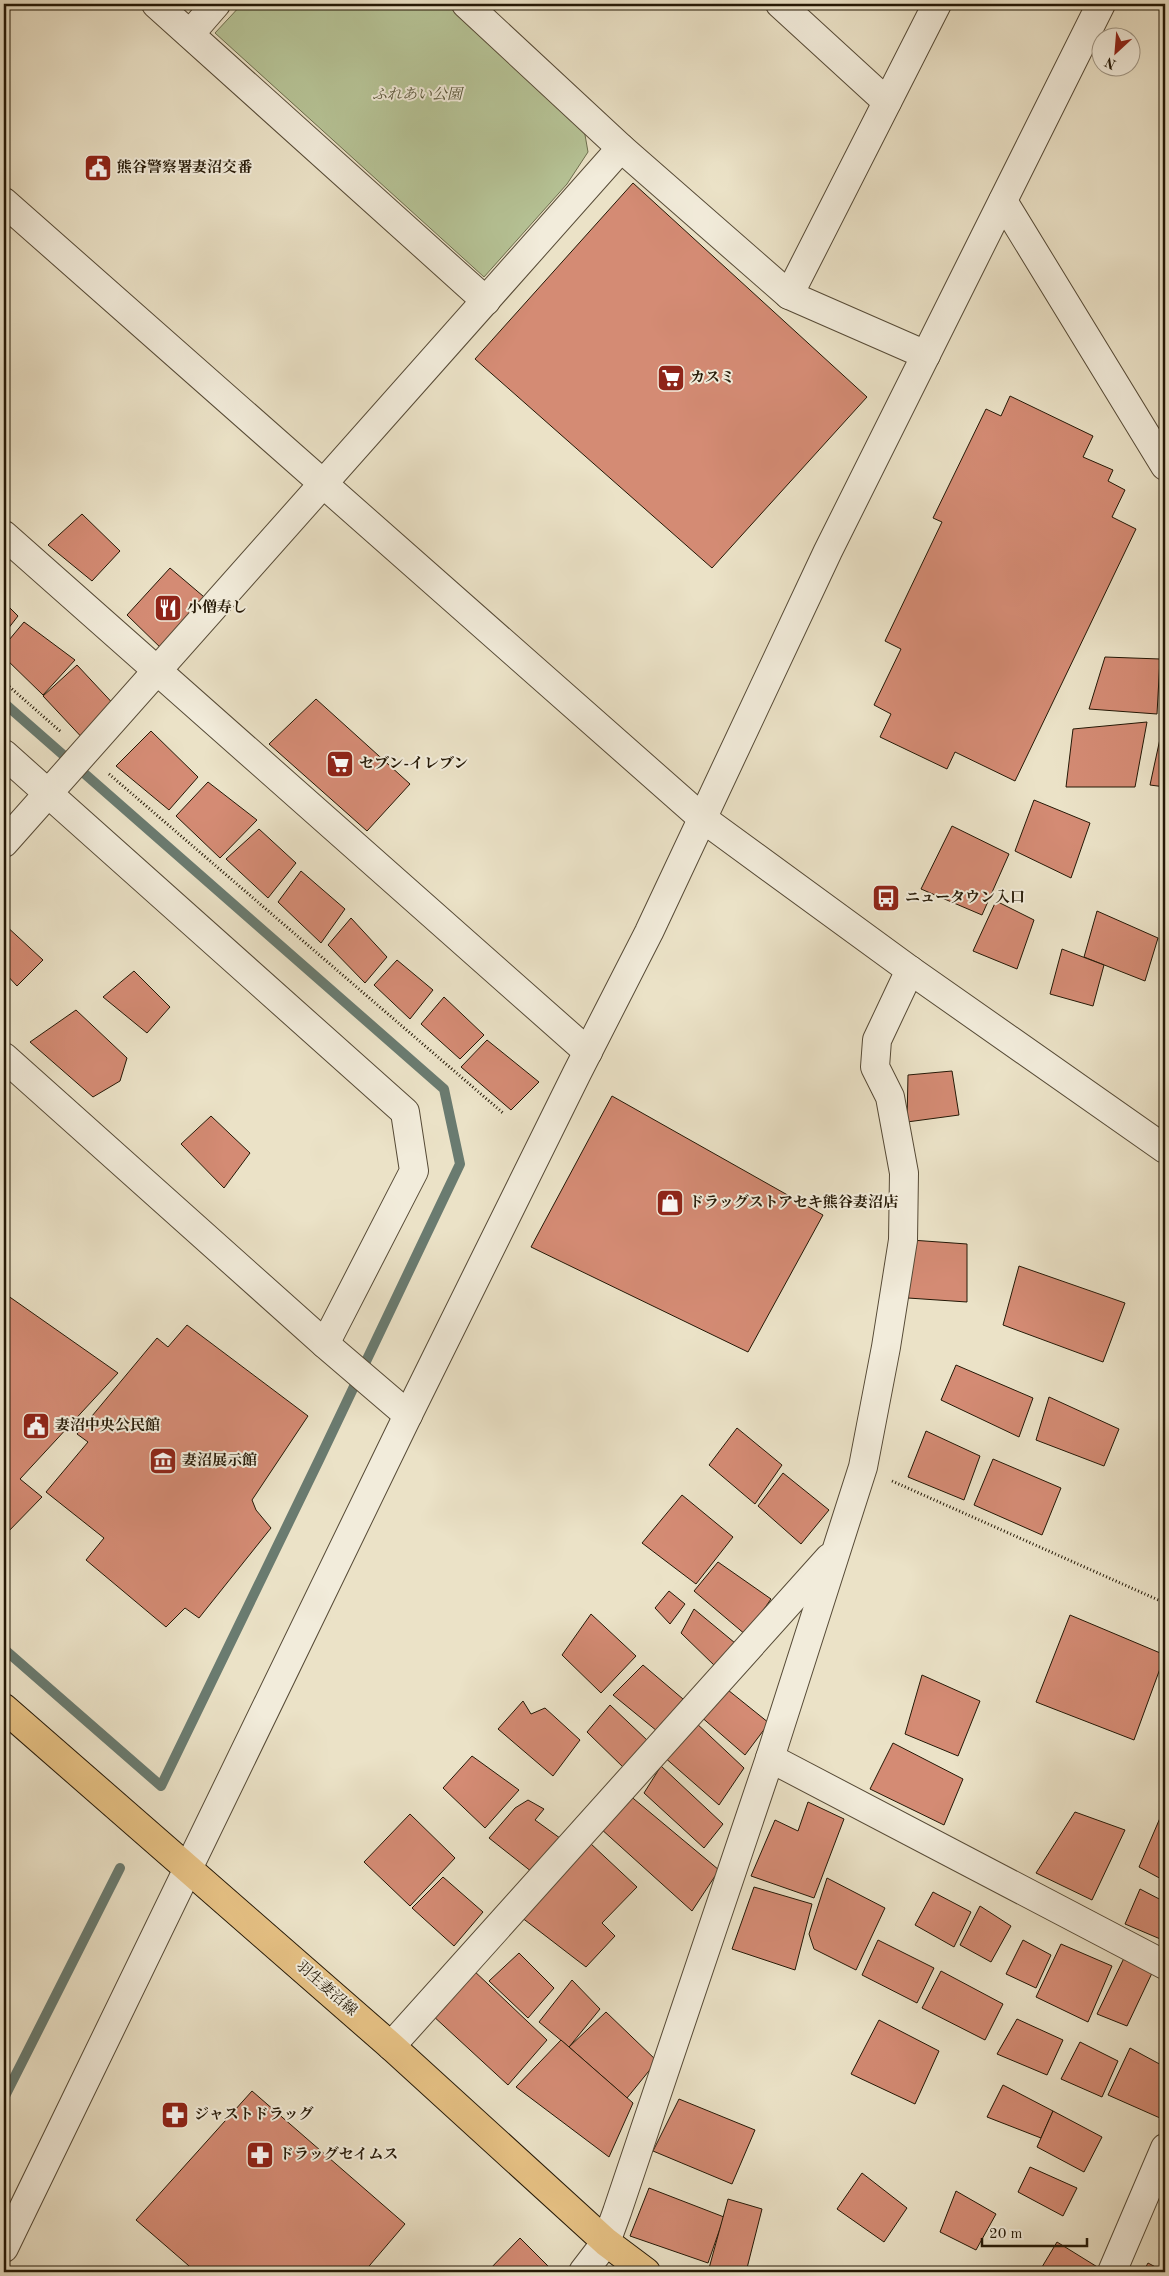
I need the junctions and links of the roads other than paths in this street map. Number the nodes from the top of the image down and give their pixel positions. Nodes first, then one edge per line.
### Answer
1 (156, 4) edge
2 (216, 4) edge
3 (466, 4) edge
4 (780, 4) edge
5 (937, 4) edge
6 (1101, 4) edge
7 (190, 34) junction
8 (887, 102) junction
9 (621, 148) junction
10 (1003, 201) junction
11 (4, 202) edge
12 (789, 295) junction
13 (486, 301) junction
14 (926, 355) junction
15 (1165, 466) edge
16 (322, 485) junction
17 (4, 535) edge
18 (157, 671) junction
19 (4, 754) edge
20 (48, 793) junction
21 (702, 818) junction
22 (4, 843) edge
23 (910, 970) junction
24 (588, 1052) junction
25 (4, 1056) edge
26 (1165, 1149) edge
27 (325, 1344) junction
28 (408, 1415) junction
29 (836, 1550) junction
30 (4, 1708) edge
31 (770, 1758) junction
32 (187, 1869) junction
33 (1165, 1965) edge
34 (391, 2046) junction
35 (1165, 2148) edge
36 (606, 2242) junction
37 (4, 2248) edge
38 (583, 2272) edge
39 (646, 2272) edge
40 (1112, 2272) edge

1 - 7 street
2 - 7 street
3 - 9 street
4 - 8 street
5 - 8 street
6 - 10 street
7 - 13 street
8 - 12 street
9 - 12 street
9 - 13 street
10 - 14 street
10 - 15 street
11 - 16 street
12 - 14 street
13 - 16 street
14 - 21 street
16 - 18 street
16 - 21 street
17 - 18 street
18 - 20 street
18 - 24 street
19 - 20 street
20 - 22 street
20 - 27 street
21 - 23 street
21 - 24 street
23 - 26 street
23 - 29 street
24 - 28 street
25 - 27 street
27 - 28 street
28 - 32 street
29 - 31 street
29 - 34 street
30 - 32 main road, 羽生妻沼線
31 - 33 street
31 - 36 street
32 - 34 main road, 羽生妻沼線
32 - 37 street
34 - 36 main road, 羽生妻沼線
35 - 40 street
36 - 38 street
36 - 39 main road, 羽生妻沼線

